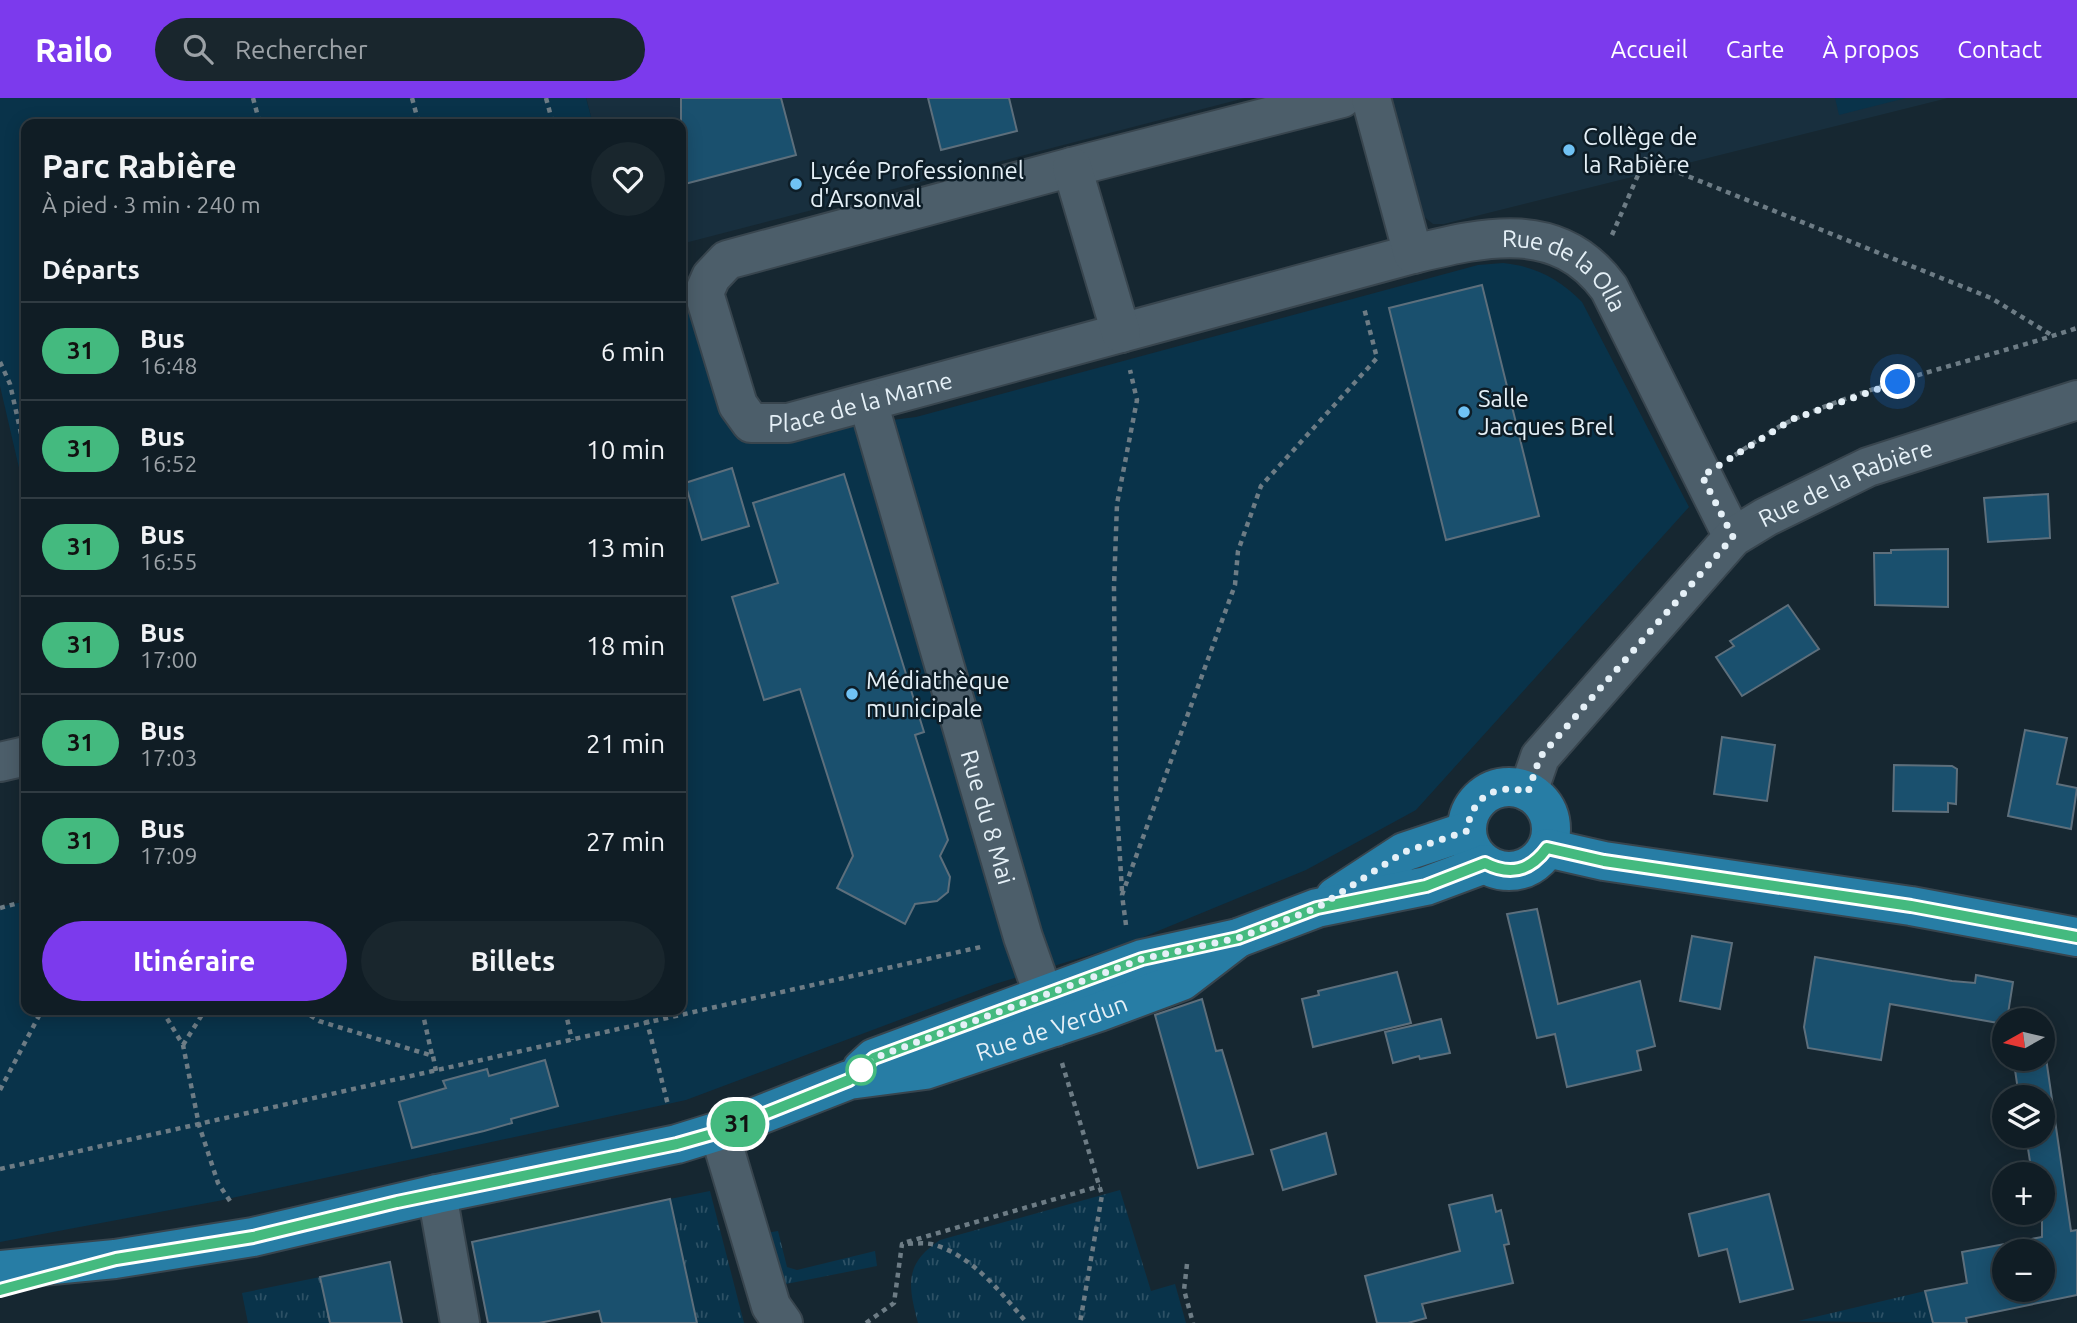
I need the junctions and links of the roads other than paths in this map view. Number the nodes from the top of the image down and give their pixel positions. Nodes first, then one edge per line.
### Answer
1 (1342, 98) edge
2 (1371, 98) edge
3 (1072, 167) junction
4 (1413, 254) junction
5 (1121, 333) junction
6 (2077, 400) edge
7 (868, 402) junction
8 (1733, 537) junction
9 (21, 757) edge
10 (0, 762) edge
11 (1528, 792) junction
12 (1476, 847) junction
13 (1547, 848) junction
14 (2077, 937) edge
15 (1238, 938) junction
16 (1053, 1027) junction
17 (719, 1132) junction
18 (437, 1194) junction
19 (116, 1259) junction
20 (0, 1270) edge
21 (0, 1290) edge
22 (460, 1323) edge
23 (783, 1323) edge

1 - 3 street, Place de la Marne
2 - 4 street
3 - 5 street
3 - 7 street, Place de la Marne
4 - 5 street, Place de la Marne
4 - 8 street, Rue de la Olla
5 - 7 street, Place de la Marne
6 - 8 street, Rue de la Rabière
7 - 16 street, Rue du 8 Mai
8 - 11 street, Rue de la Rabière
9 - 10 street
11 - 12 main road
11 - 13 main road
12 - 13 main road
12 - 15 main road, Rue de Verdun
13 - 14 main road
15 - 16 main road, Rue de Verdun
15 - 16 main road, Rue de Verdun
16 - 17 main road, Rue de Verdun
17 - 18 main road, Rue de Verdun
17 - 23 street
18 - 19 main road, Rue de Verdun
18 - 22 street
19 - 20 main road, Rue de Verdun
19 - 21 main road, Rue de Verdun

